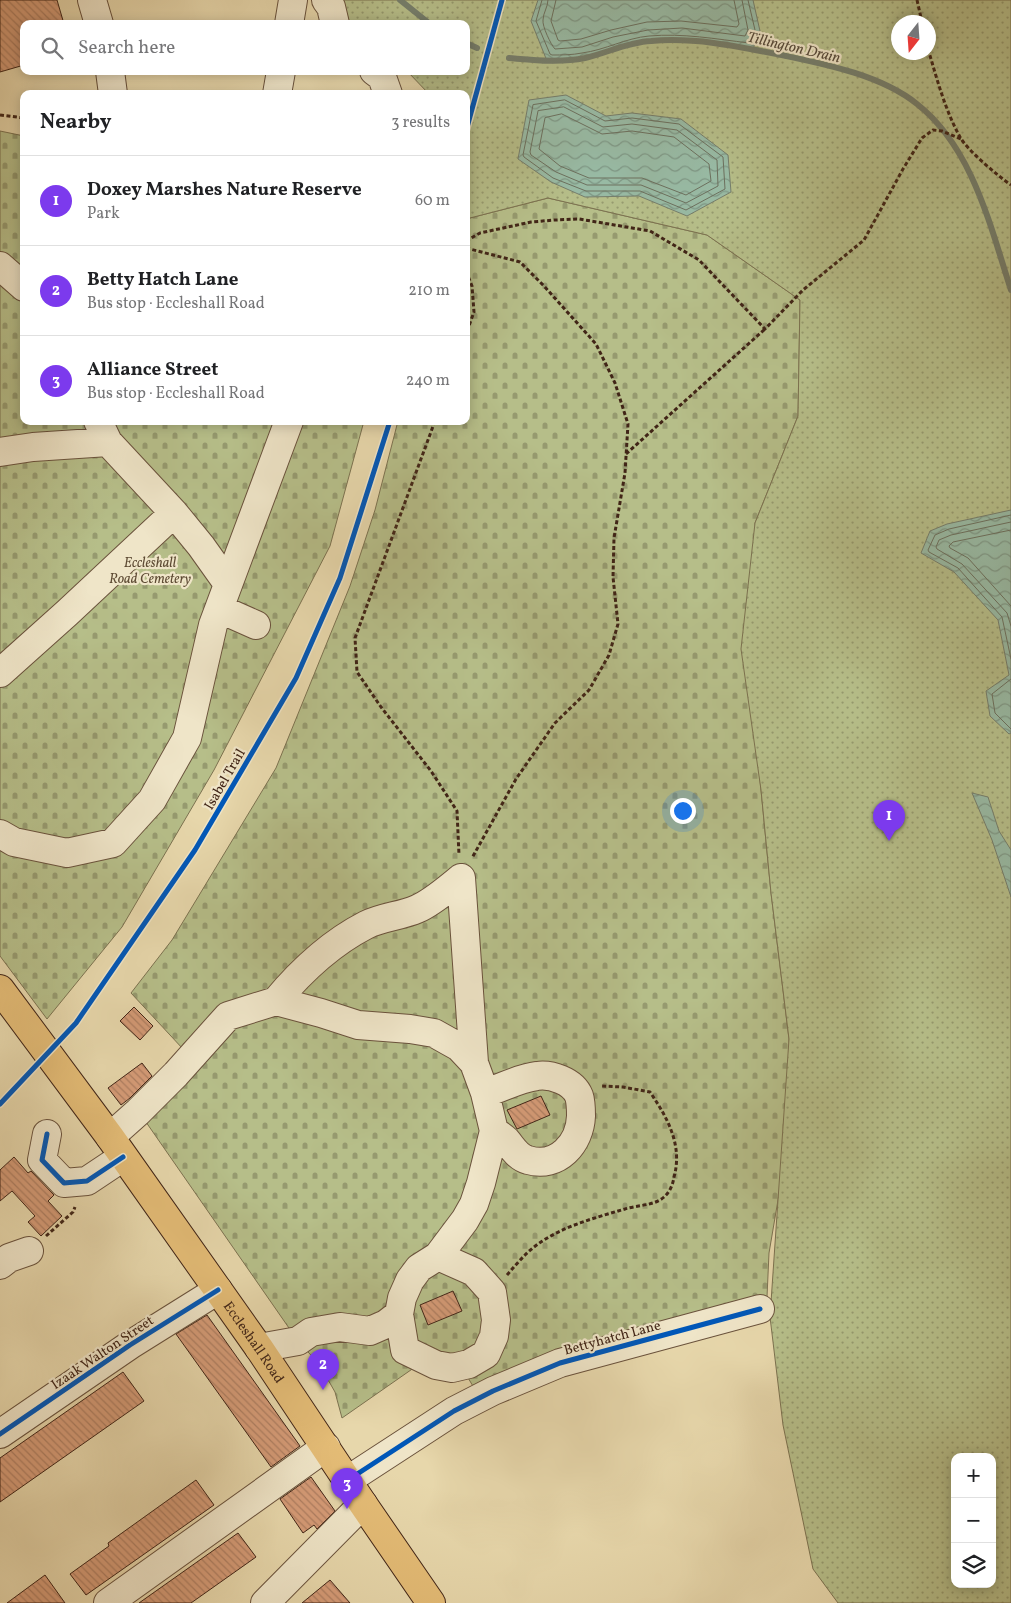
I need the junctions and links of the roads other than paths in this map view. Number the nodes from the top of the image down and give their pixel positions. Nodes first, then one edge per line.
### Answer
1 (92, 0) edge
2 (293, 0) edge
3 (326, 0) edge
4 (98, 20) edge
5 (290, 20) edge
6 (335, 20) edge
7 (111, 75) edge
8 (280, 75) edge
9 (379, 75) edge
10 (112, 90) edge
11 (278, 90) edge
12 (387, 90) edge
13 (0, 266) edge
14 (20, 284) edge
15 (288, 425) edge
16 (103, 432) edge
17 (0, 452) edge
18 (174, 513) junction
19 (224, 596) junction
20 (256, 625) dead end
21 (0, 673) edge
22 (0, 834) edge
23 (0, 989) edge
24 (276, 1001) junction
25 (474, 1063) junction
26 (486, 1093) junction
27 (494, 1131) junction
28 (47, 1134) dead end
29 (116, 1147) junction
30 (29, 1251) road end
31 (438, 1256) junction
32 (0, 1265) edge
33 (218, 1290) junction
34 (760, 1309) dead end
35 (399, 1314) junction
36 (259, 1348) junction
37 (0, 1434) edge
38 (326, 1448) junction
39 (348, 1480) junction
40 (363, 1504) junction
41 (108, 1603) edge
42 (266, 1603) edge
43 (431, 1603) edge

1 - 4 street
2 - 5 street
3 - 6 street
7 - 10 street
8 - 11 street
9 - 12 street
13 - 14 street
15 - 19 street
16 - 17 street
16 - 18 street
18 - 19 street
18 - 21 street
19 - 20 street
19 - 22 street
23 - 29 main road, Eccleshall Road
24 - 25 street
24 - 25 street
24 - 29 street
25 - 26 street
26 - 27 street
26 - 27 street
27 - 31 street
28 - 29 street
29 - 33 main road, Eccleshall Road
30 - 32 street
31 - 35 street
31 - 35 street
33 - 36 main road, Eccleshall Road
33 - 37 street, Izaak Walton Street
34 - 39 street, Bettyhatch Lane
35 - 36 street
36 - 38 main road, Eccleshall Road
38 - 39 main road, Eccleshall Road
38 - 41 street
39 - 40 main road, Eccleshall Road
40 - 42 street
40 - 43 main road, Eccleshall Road

